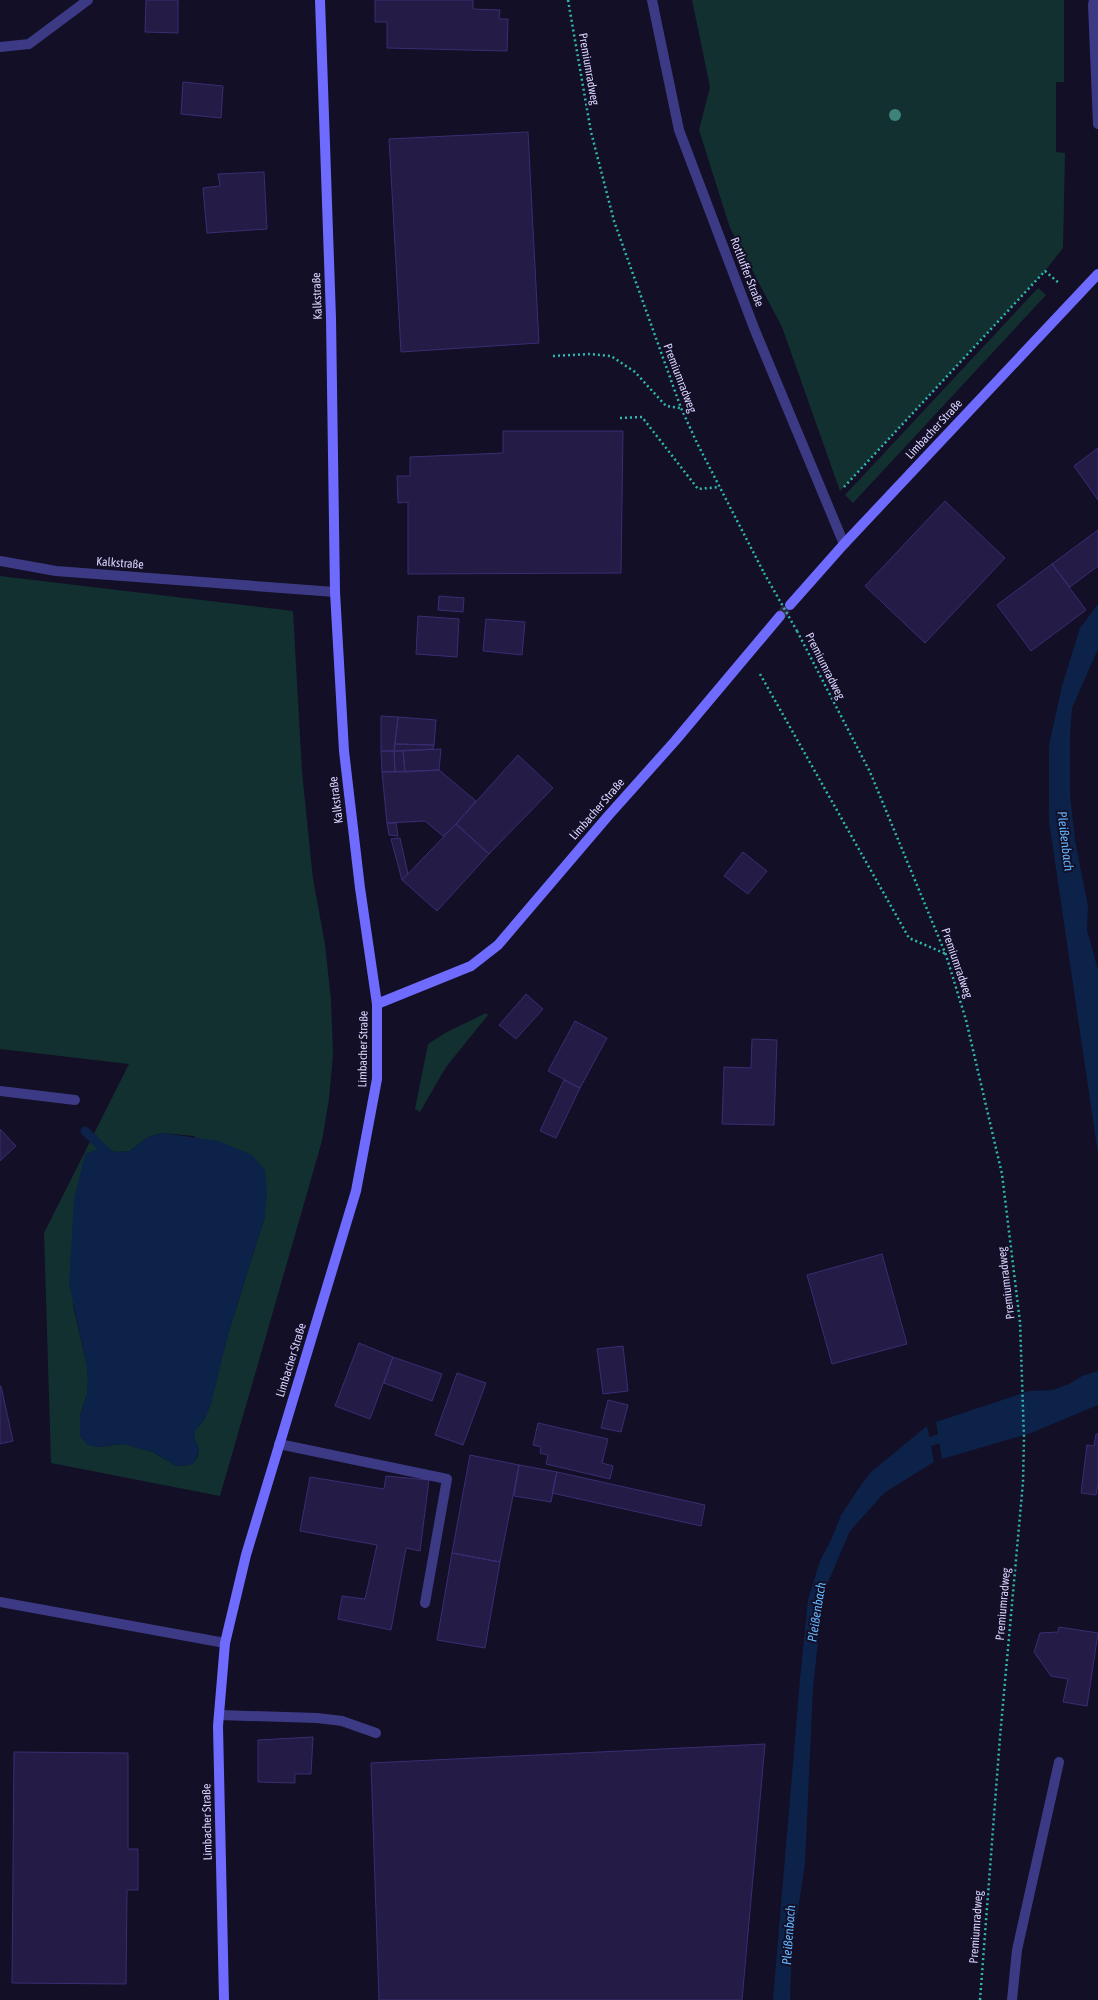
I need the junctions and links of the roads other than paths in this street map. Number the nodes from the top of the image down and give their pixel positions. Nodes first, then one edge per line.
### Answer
1 (88, 0) edge
2 (320, 0) edge
3 (652, 0) edge
4 (1094, 0) edge
5 (0, 47) edge
6 (1098, 124) edge
7 (1098, 274) edge
8 (844, 544) junction
9 (0, 561) edge
10 (335, 592) junction
11 (790, 605) tunnel mouth
12 (780, 616) tunnel mouth
13 (377, 1004) junction
14 (0, 1091) edge
15 (74, 1100) dead end
16 (279, 1444) junction
17 (0, 1602) edge
18 (425, 1603) dead end
19 (225, 1643) junction
20 (219, 1715) junction
21 (376, 1733) dead end
22 (1059, 1762) dead end
23 (224, 2000) edge
24 (1012, 2000) edge

1 - 5 street
2 - 10 main road, Kalkstraße
3 - 8 street, Rottluffer Straße
4 - 6 street
7 - 8 main road, Limbacher Straße
8 - 11 main road, Limbacher Straße
9 - 10 street, Kalkstraße
10 - 13 main road, Kalkstraße
12 - 13 main road, Limbacher Straße
13 - 16 main road, Limbacher Straße
14 - 15 street
16 - 18 street
16 - 19 main road, Limbacher Straße
17 - 19 street
19 - 20 main road, Limbacher Straße
20 - 21 street
20 - 23 main road, Limbacher Straße
22 - 24 street

